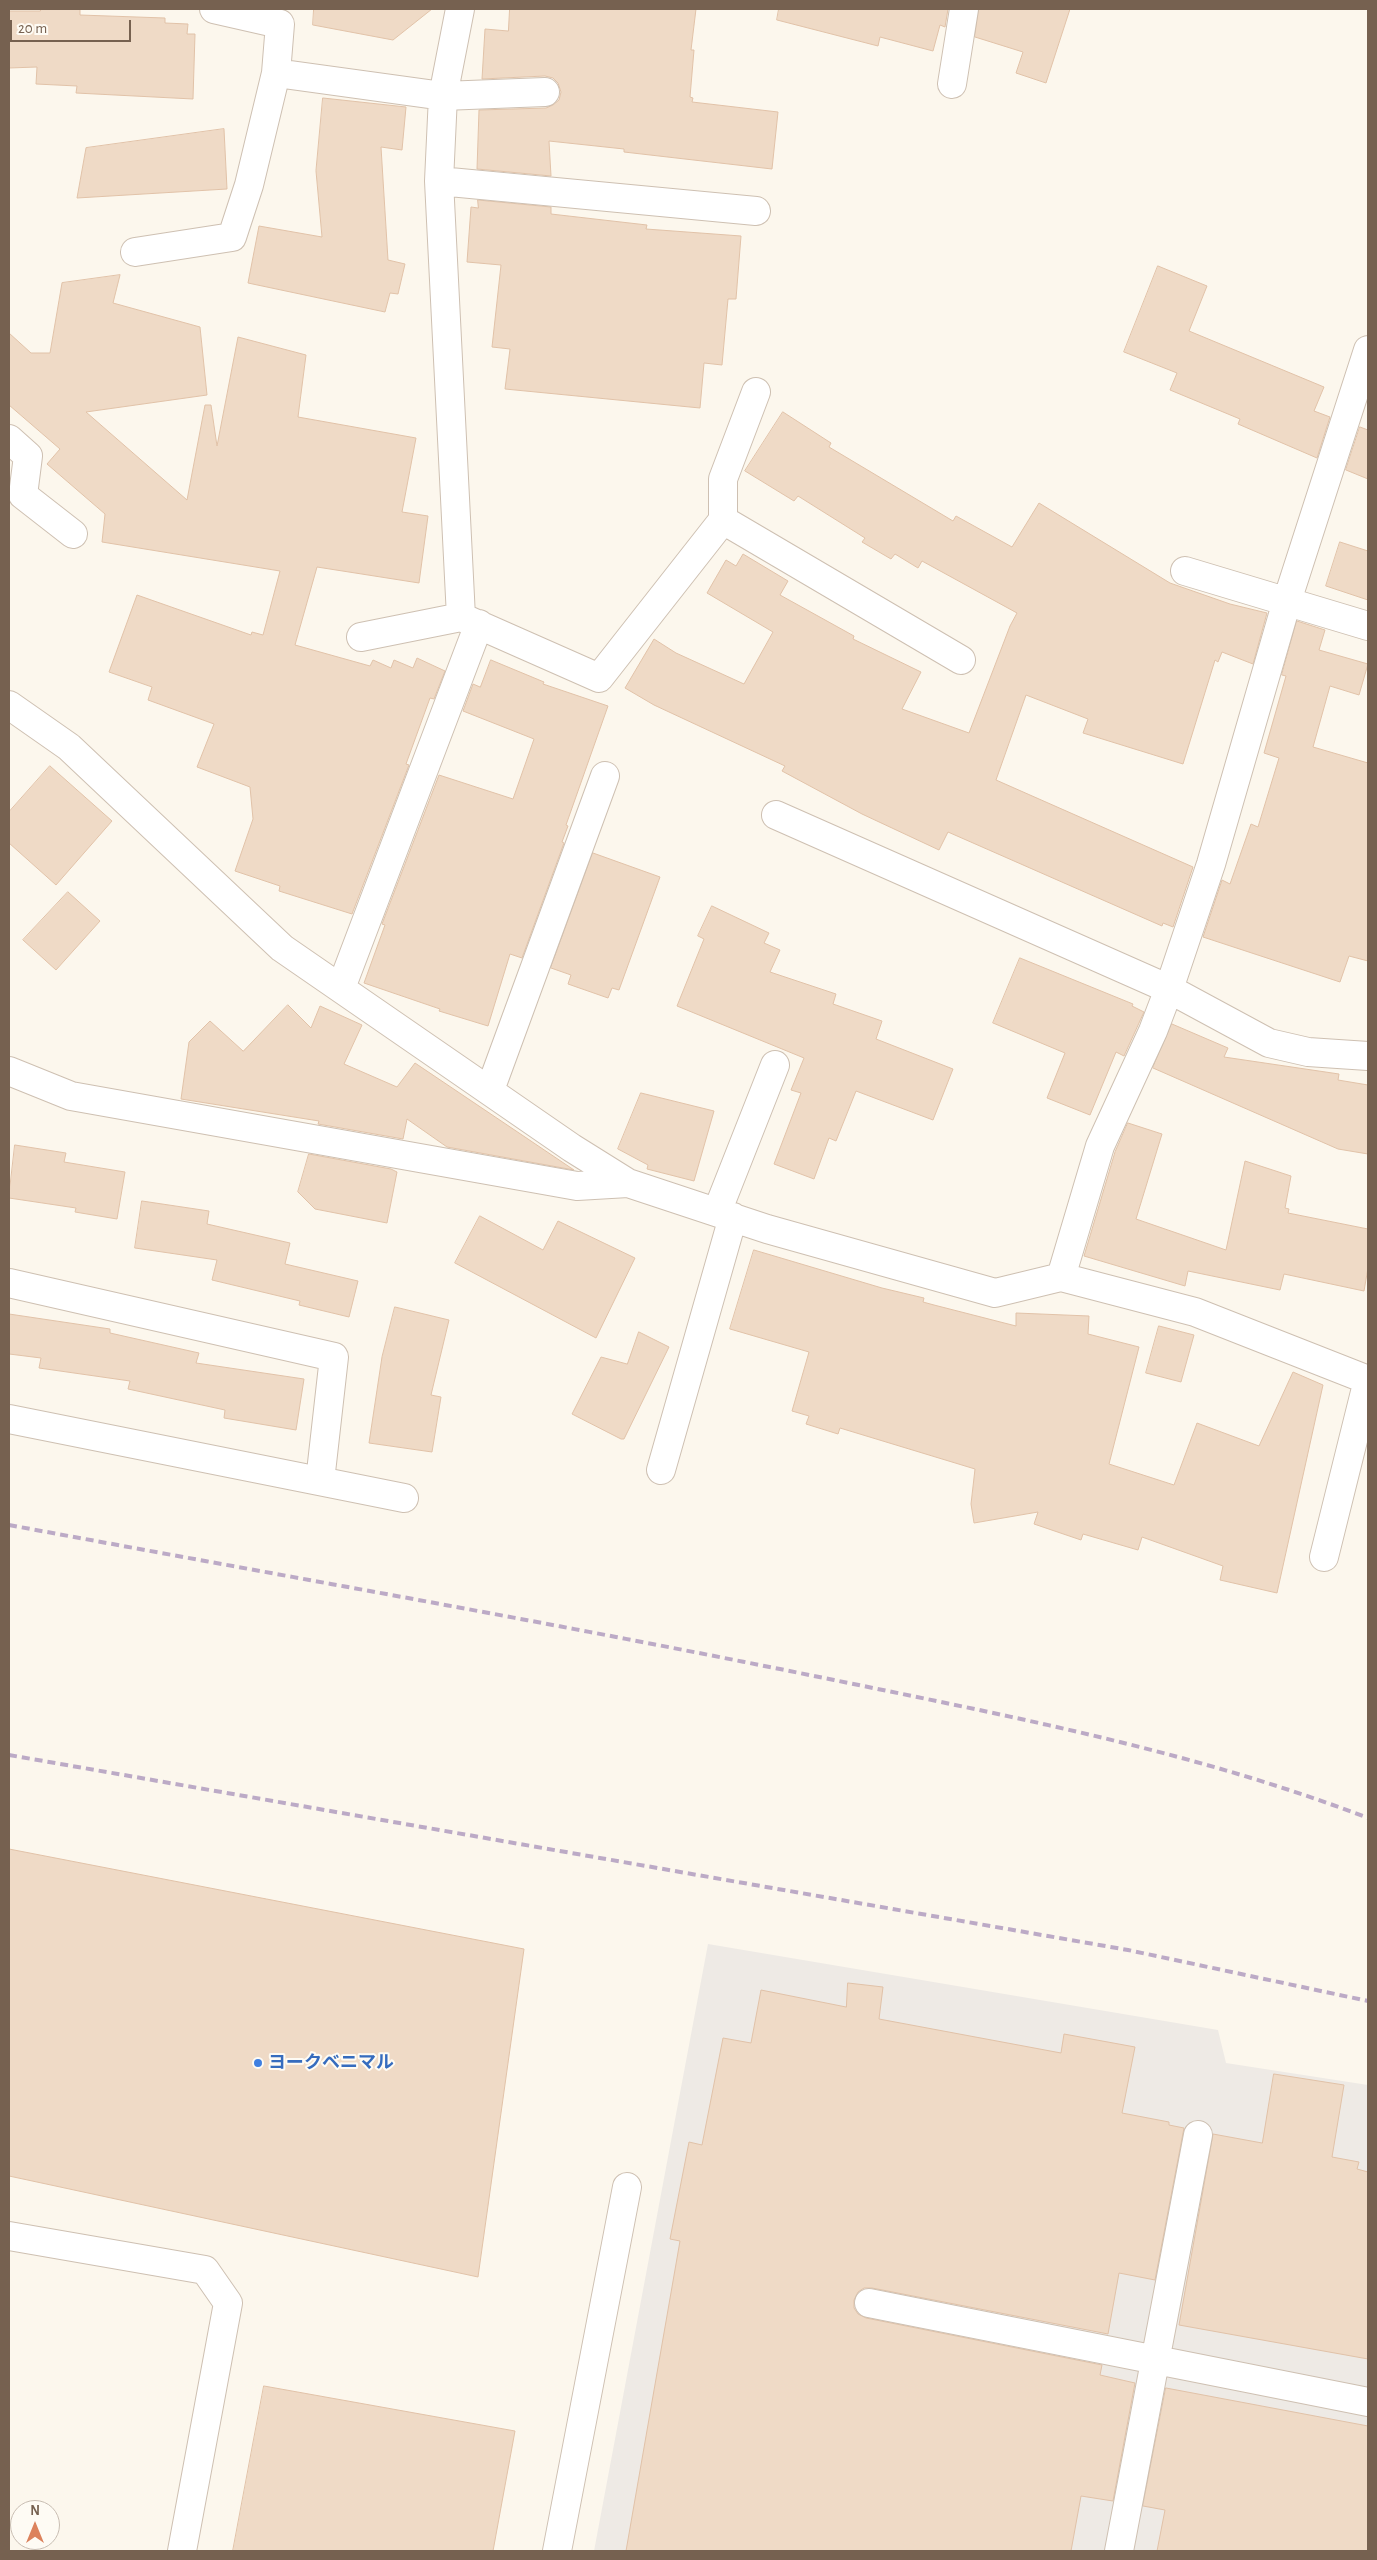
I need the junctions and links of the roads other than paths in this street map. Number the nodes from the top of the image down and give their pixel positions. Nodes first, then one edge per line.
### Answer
1 (214, 9) edge
2 (460, 9) edge
3 (964, 9) edge
4 (276, 74) junction
5 (952, 84) dead end
6 (545, 92) dead end
7 (443, 96) junction
8 (439, 181) junction
9 (756, 211) dead end
10 (135, 252) dead end
11 (1368, 350) edge
12 (756, 392) dead end
13 (9, 439) edge
14 (723, 520) junction
15 (73, 534) dead end
16 (1185, 571) dead end
17 (1287, 601) junction
18 (470, 621) junction
19 (1368, 626) edge
20 (361, 637) dead end
21 (961, 660) dead end
22 (9, 705) edge
23 (606, 776) dead end
24 (776, 815) dead end
25 (341, 988) junction
26 (1169, 989) junction
27 (1368, 1056) edge
28 (774, 1065) dead end
29 (9, 1071) edge
30 (490, 1090) junction
31 (628, 1183) junction
32 (725, 1215) junction
33 (1061, 1277) junction
34 (9, 1283) edge
35 (1368, 1380) edge
36 (9, 1419) edge
37 (661, 1470) dead end
38 (320, 1481) junction
39 (404, 1498) dead end
40 (1324, 1557) dead end
41 (1198, 2135) dead end
42 (627, 2187) dead end
43 (9, 2236) edge
44 (869, 2303) dead end
45 (1155, 2361) junction
46 (1368, 2402) edge
47 (182, 2551) edge
48 (557, 2551) edge
49 (1119, 2551) edge

1 - 4 street
2 - 7 street
3 - 5 street
4 - 7 street
4 - 10 street
6 - 7 street
7 - 8 street
8 - 9 street
8 - 18 street
11 - 17 street
12 - 14 street
13 - 15 street
14 - 18 street
14 - 21 street
16 - 17 street
17 - 19 street
17 - 26 street
18 - 20 street
18 - 25 street
22 - 25 street
23 - 30 street
24 - 26 street
25 - 30 street
26 - 27 street
26 - 33 street
28 - 32 street
29 - 31 street
30 - 31 street
31 - 32 street
32 - 33 street
32 - 37 street
33 - 35 street
34 - 38 street
35 - 40 street
36 - 38 street
38 - 39 street
41 - 45 street
42 - 48 street
43 - 47 street
44 - 45 street
45 - 46 street
45 - 49 street

